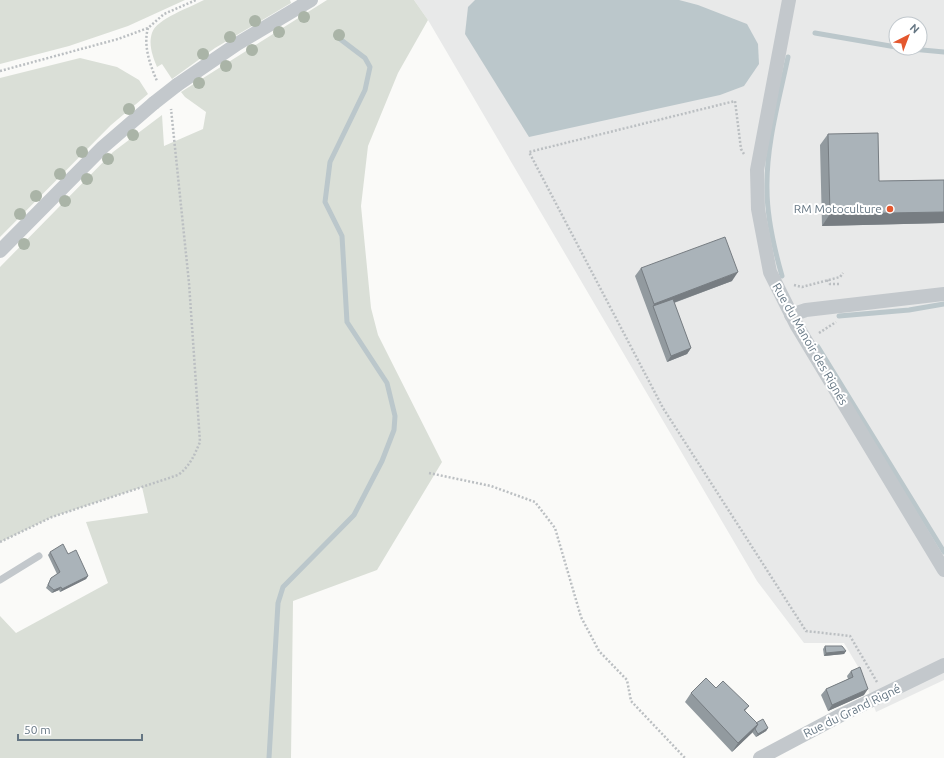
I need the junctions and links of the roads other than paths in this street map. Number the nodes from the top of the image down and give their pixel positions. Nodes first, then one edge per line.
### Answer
1 (311, 0) edge
2 (789, 0) edge
3 (0, 251) edge
4 (944, 294) edge
5 (791, 316) junction
6 (39, 556) dead end
7 (944, 570) edge
8 (0, 580) edge
9 (944, 665) edge
10 (760, 758) edge

1 - 3 street, bridge
2 - 5 street, Rue du Manoir des Rignés
4 - 5 street
5 - 7 street, Rue du Manoir des Rignés
6 - 8 lane
9 - 10 street, Rue du Grand Rigné

